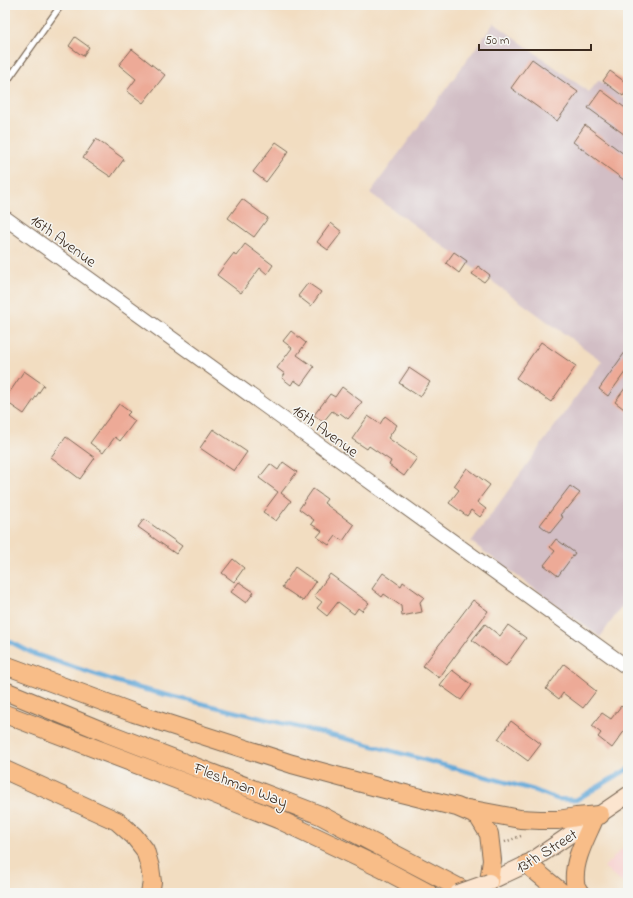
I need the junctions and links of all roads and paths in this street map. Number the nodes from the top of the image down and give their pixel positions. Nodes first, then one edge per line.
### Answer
1 (62, 5) edge
2 (5, 84) edge
3 (5, 218) edge
4 (5, 665) edge
5 (628, 668) edge
6 (5, 691) edge
7 (5, 714) edge
8 (5, 770) edge
9 (628, 795) edge
10 (457, 807) junction
11 (597, 817) junction
12 (280, 820) junction
13 (527, 834) dead end
14 (502, 843) dead end
15 (527, 864) junction
16 (489, 882) junction
17 (150, 893) edge
18 (401, 893) edge
19 (428, 893) edge
20 (458, 893) edge
21 (469, 893) edge
22 (562, 893) edge
23 (580, 893) edge

1 - 2 lane
3 - 5 street, 16th Avenue
4 - 10 main road
6 - 21 main road, Fleshman Way
7 - 12 main road, Fleshman Way
8 - 17 main road
9 - 11 main road, 13th Street
10 - 11 main road
10 - 16 main road
11 - 15 main road, 13th Street
11 - 23 main road
12 - 18 main road
12 - 19 main road, Fleshman Way
13 - 14 path
15 - 16 main road, 13th Street
15 - 22 main road
16 - 20 main road, 13th Street, bridge

